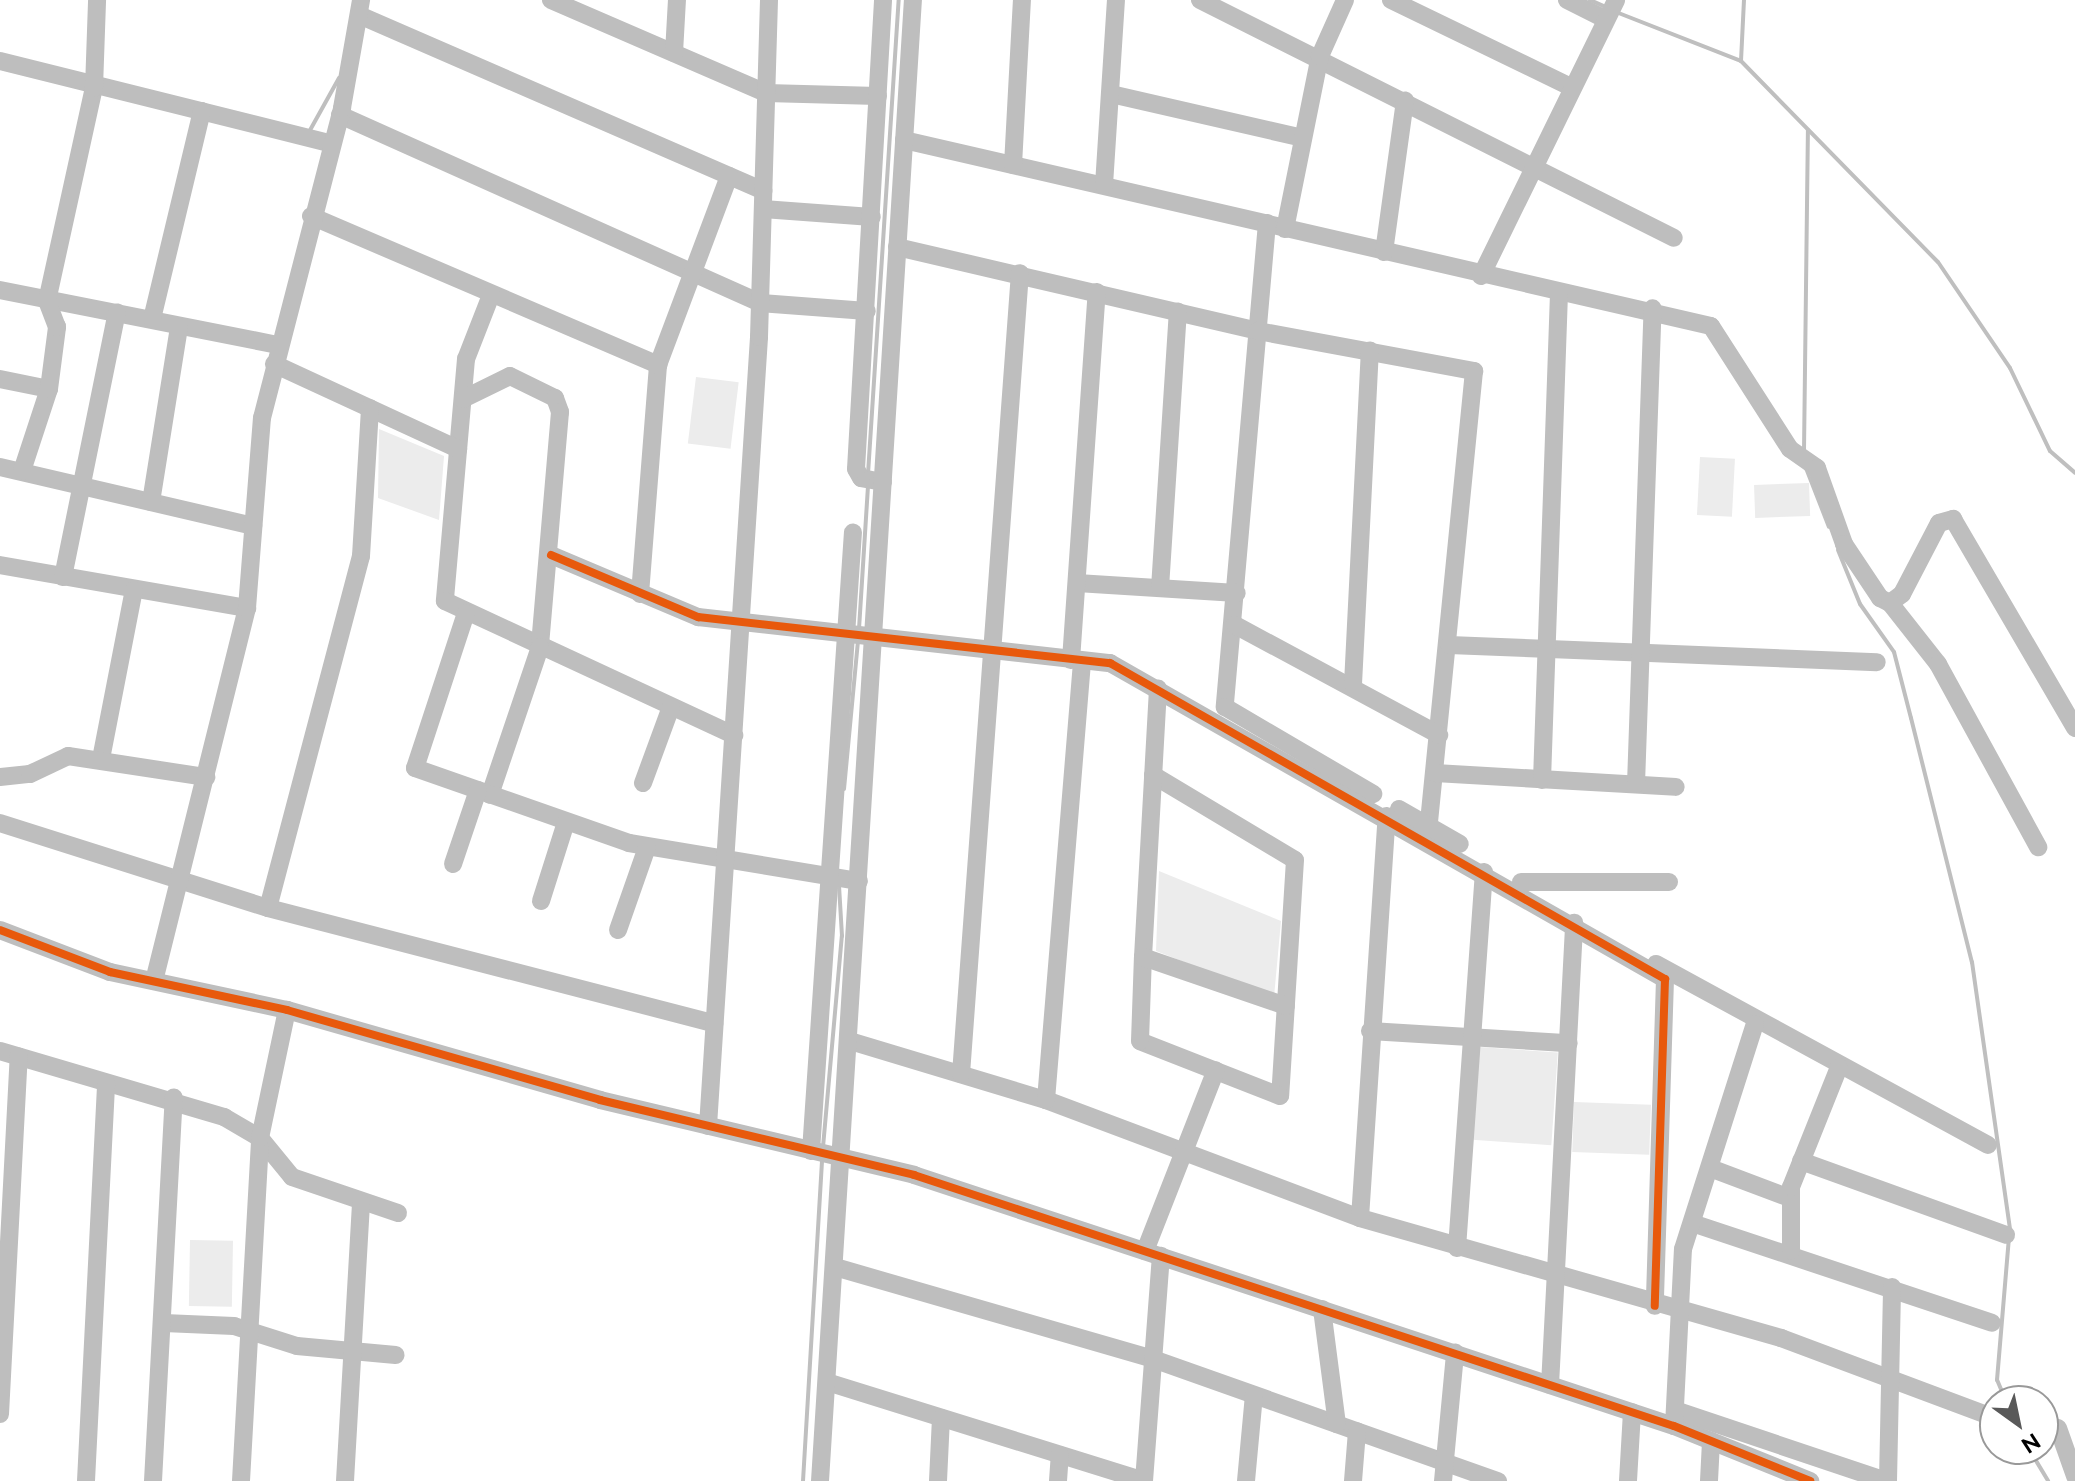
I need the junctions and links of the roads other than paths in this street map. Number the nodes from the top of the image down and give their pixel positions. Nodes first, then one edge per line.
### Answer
1 (97, 0) edge
2 (551, 0) edge
3 (677, 0) edge
4 (769, 0) edge
5 (883, 0) edge
6 (913, 0) edge
7 (1022, 0) edge
8 (1116, 0) edge
9 (1200, 0) edge
10 (1345, 0) edge
11 (1391, 0) edge
12 (1567, 0) edge
13 (1616, 0) edge
14 (360, 7) edge
15 (1603, 18) junction
16 (674, 53) junction
17 (1320, 56) junction
18 (0, 61) edge
19 (1571, 87) junction
20 (94, 88) junction
21 (766, 93) junction
22 (1111, 94) junction
23 (878, 96) junction
24 (1405, 100) junction
25 (202, 111) junction
26 (340, 115) junction
27 (1303, 138) junction
28 (904, 140) junction
29 (332, 144) junction
30 (1013, 165) junction
31 (1534, 166) junction
32 (729, 176) junction
33 (1104, 185) junction
34 (763, 200) junction
35 (311, 216) junction
36 (871, 226) junction
37 (1276, 226) junction
38 (1674, 238) dead end
39 (898, 241) junction
40 (1384, 252) junction
41 (1020, 273) junction
42 (692, 275) junction
43 (1481, 276) junction
44 (0, 290) edge
45 (1097, 292) junction
46 (1559, 293) junction
47 (491, 295) junction
48 (47, 301) junction
49 (760, 303) junction
50 (1653, 308) junction
51 (867, 311) junction
52 (117, 312) junction
53 (1178, 312) junction
54 (152, 319) junction
55 (179, 327) junction
56 (1258, 331) junction
57 (278, 345) junction
58 (1370, 350) junction
59 (274, 364) junction
60 (658, 365) junction
61 (0, 379) edge
62 (49, 389) junction
63 (463, 399) junction
64 (370, 408) junction
65 (458, 449) junction
66 (0, 467) edge
67 (22, 471) junction
68 (883, 482) junction
69 (86, 486) junction
70 (151, 502) junction
71 (253, 526) junction
72 (853, 532) dead end
73 (551, 555) junction
74 (0, 565) edge
75 (63, 577) junction
76 (1077, 583) junction
77 (1160, 588) junction
78 (134, 590) junction
79 (1237, 593) junction
80 (640, 594) junction
81 (1890, 603) junction
82 (247, 608) junction
83 (466, 613) junction
84 (741, 623) junction
85 (1235, 625) junction
86 (847, 638) junction
87 (873, 641) junction
88 (1449, 645) junction
89 (540, 647) junction
90 (1547, 652) junction
91 (994, 653) junction
92 (1641, 653) junction
93 (1076, 660) junction
94 (1877, 662) dead end
95 (1353, 684) junction
96 (1158, 688) junction
97 (671, 707) junction
98 (2075, 728) edge
99 (734, 735) junction
100 (1439, 735) junction
101 (101, 759) junction
102 (1435, 773) junction
103 (1153, 775) junction
104 (0, 777) edge
105 (206, 777) junction
106 (1542, 780) junction
107 (643, 783) dead end
108 (1636, 784) junction
109 (1676, 787) dead end
110 (484, 792) junction
111 (1387, 816) junction
112 (566, 822) junction
113 (0, 823) edge
114 (1429, 825) junction
115 (647, 847) junction
116 (2038, 847) dead end
117 (725, 863) junction
118 (453, 864) dead end
119 (1484, 872) junction
120 (830, 878) junction
121 (859, 881) junction
122 (182, 882) junction
123 (1521, 882) junction
124 (1669, 882) dead end
125 (541, 901) dead end
126 (268, 908) junction
127 (1574, 923) junction
128 (0, 930) edge
129 (618, 930) dead end
130 (1143, 957) junction
131 (154, 981) junction
132 (1286, 1006) junction
133 (287, 1010) junction
134 (714, 1023) junction
135 (1755, 1024) junction
136 (1370, 1031) junction
137 (1471, 1036) junction
138 (850, 1041) junction
139 (1569, 1043) junction
140 (0, 1051) edge
141 (19, 1057) junction
142 (1839, 1067) junction
143 (1216, 1070) junction
144 (961, 1074) junction
145 (106, 1084) junction
146 (174, 1098) junction
147 (1046, 1100) junction
148 (708, 1126) junction
149 (260, 1138) junction
150 (1988, 1145) dead end
151 (811, 1151) junction
152 (1183, 1152) junction
153 (843, 1158) junction
154 (1801, 1161) junction
155 (1710, 1168) junction
156 (1790, 1198) junction
157 (361, 1203) junction
158 (398, 1213) dead end
159 (1360, 1218) junction
160 (1692, 1223) junction
161 (2006, 1235) dead end
162 (1457, 1248) junction
163 (1791, 1251) junction
164 (1153, 1254) junction
165 (835, 1267) junction
166 (1557, 1277) junction
167 (1892, 1287) junction
168 (1655, 1306) junction
169 (1322, 1309) junction
170 (1678, 1313) junction
171 (164, 1323) junction
172 (1992, 1323) dead end
173 (248, 1335) junction
174 (351, 1351) junction
175 (1455, 1353) junction
176 (396, 1355) dead end
177 (1153, 1359) junction
178 (1891, 1379) junction
179 (827, 1382) junction
180 (1550, 1385) junction
181 (1254, 1395) junction
182 (1632, 1412) junction
183 (1979, 1412) edge
184 (0, 1414) edge
185 (941, 1418) junction
186 (1674, 1418) junction
187 (1337, 1424) junction
188 (1357, 1431) junction
189 (2059, 1431) edge
190 (1711, 1441) junction
191 (1060, 1455) junction
192 (1444, 1472) edge
193 (2075, 1474) edge
194 (1784, 1476) edge
195 (86, 1481) edge
196 (153, 1481) edge
197 (241, 1481) edge
198 (345, 1481) edge
199 (820, 1481) edge
200 (938, 1481) edge
201 (1058, 1481) edge
202 (1144, 1481) edge
203 (1246, 1481) edge
204 (1353, 1481) edge
205 (1498, 1481) edge
206 (1628, 1481) edge
207 (1709, 1481) edge
208 (1810, 1481) edge
209 (1887, 1481) edge

1 - 20 street
2 - 16 street
3 - 16 street
4 - 21 street
5 - 23 street
6 - 28 street
7 - 30 street
8 - 22 street
9 - 17 street
10 - 17 street
11 - 19 street
12 - 15 street
13 - 15 street
14 - 26 street
14 - 32 street
15 - 19 street
16 - 21 street
17 - 24 street
17 - 27 street
18 - 20 street
19 - 31 street
20 - 25 street
20 - 48 street
21 - 23 street
21 - 34 street
22 - 27 street
22 - 33 street
23 - 36 street
24 - 31 street
24 - 40 street
25 - 29 street
25 - 54 street
26 - 29 street
26 - 42 street
27 - 37 street
28 - 30 street
28 - 39 street
29 - 35 street
30 - 33 street
31 - 38 street
31 - 43 street
32 - 34 street
32 - 42 street
33 - 37 street
34 - 36 street
34 - 49 street
35 - 47 street
35 - 57 street
36 - 39 street
36 - 51 street
37 - 40 street
37 - 56 street
39 - 41 street
39 - 68 street
40 - 43 street
41 - 45 street
41 - 91 street
42 - 49 street
42 - 60 street
43 - 46 street
44 - 48 street
45 - 53 street
45 - 76 street
46 - 50 street
46 - 90 street
47 - 60 street
47 - 63 street
48 - 52 street
48 - 62 street
49 - 51 street
49 - 84 street
50 - 81 street
50 - 92 street
51 - 68 street
52 - 54 street
52 - 69 street
53 - 56 street
53 - 77 street
54 - 55 street
55 - 57 street
55 - 70 street
56 - 58 street
56 - 79 street
57 - 59 street
58 - 88 street
58 - 95 street
59 - 64 street
59 - 71 street
60 - 80 street
61 - 62 street
62 - 67 street
63 - 65 street
63 - 73 street
64 - 65 street
64 - 126 street
65 - 83 street
66 - 67 street
67 - 69 street
68 - 87 street
69 - 70 street
69 - 75 street
70 - 71 street
71 - 82 street
72 - 86 street
73 - 80 street
73 - 89 street
74 - 75 street
75 - 78 street
76 - 77 street
76 - 93 street
77 - 79 street
78 - 82 street
78 - 101 street
79 - 85 street
80 - 84 street
81 - 98 street
81 - 116 street
82 - 105 street
83 - 89 street
83 - 110 street
84 - 86 street
84 - 99 street
85 - 95 street
85 - 114 street
86 - 87 street
86 - 120 street
87 - 91 street
87 - 121 street
88 - 90 street
88 - 100 street
89 - 97 street
89 - 110 street
90 - 92 street
90 - 106 street
91 - 93 street
91 - 144 street
92 - 94 street
92 - 108 street
93 - 96 street
93 - 147 street
95 - 100 street
96 - 103 street
96 - 111 street
97 - 99 street
97 - 107 street
99 - 117 street
100 - 102 street
101 - 104 street
101 - 105 street
102 - 106 street
102 - 114 street
103 - 130 street
103 - 132 street
105 - 122 street
106 - 108 street
108 - 109 street
110 - 112 street
110 - 118 street
111 - 119 street
111 - 136 street
112 - 115 street
112 - 125 street
113 - 122 street
114 - 123 street
115 - 117 street
115 - 129 street
117 - 120 street
117 - 134 street
119 - 127 street
119 - 137 street
120 - 121 street
120 - 151 street
121 - 138 street
122 - 126 street
122 - 131 street
123 - 124 street
123 - 135 street
126 - 134 street
127 - 139 street
127 - 168 street
128 - 131 street
130 - 132 street
130 - 143 street
131 - 133 street
132 - 143 street
133 - 148 street
133 - 149 street
134 - 148 street
135 - 142 street
135 - 155 street
136 - 137 street
136 - 159 street
137 - 139 street
137 - 162 street
138 - 144 street
138 - 153 street
139 - 166 street
140 - 141 street
141 - 145 street
141 - 184 street
142 - 150 street
142 - 154 street
143 - 152 street
144 - 147 street
145 - 146 street
145 - 195 street
146 - 149 street
146 - 171 street
147 - 152 street
148 - 151 street
149 - 157 street
149 - 173 street
151 - 153 street
152 - 159 street
152 - 164 street
153 - 164 street
153 - 165 street
154 - 156 street
154 - 161 street
155 - 156 street
155 - 160 street
156 - 163 street
157 - 158 street
157 - 174 street
159 - 162 street
160 - 163 street
160 - 170 street
162 - 166 street
163 - 167 street
164 - 169 street
164 - 177 street
165 - 177 street
165 - 179 street
166 - 168 street
166 - 180 street
167 - 172 street
167 - 178 street
168 - 170 street
169 - 175 street
169 - 187 street
170 - 178 street
170 - 186 street
171 - 173 street
171 - 196 street
173 - 174 street
173 - 197 street
174 - 176 street
174 - 198 street
175 - 180 street
175 - 192 street
177 - 181 street
177 - 202 street
178 - 183 street
178 - 209 street
179 - 185 street
179 - 199 street
180 - 182 street
181 - 187 street
181 - 203 street
182 - 186 street
182 - 206 street
185 - 191 street
185 - 200 street
186 - 190 street
186 - 209 street
187 - 188 street
188 - 192 street
188 - 204 street
189 - 193 street
190 - 194 street
190 - 207 street
191 - 201 street
191 - 202 street
192 - 205 street
194 - 208 street

